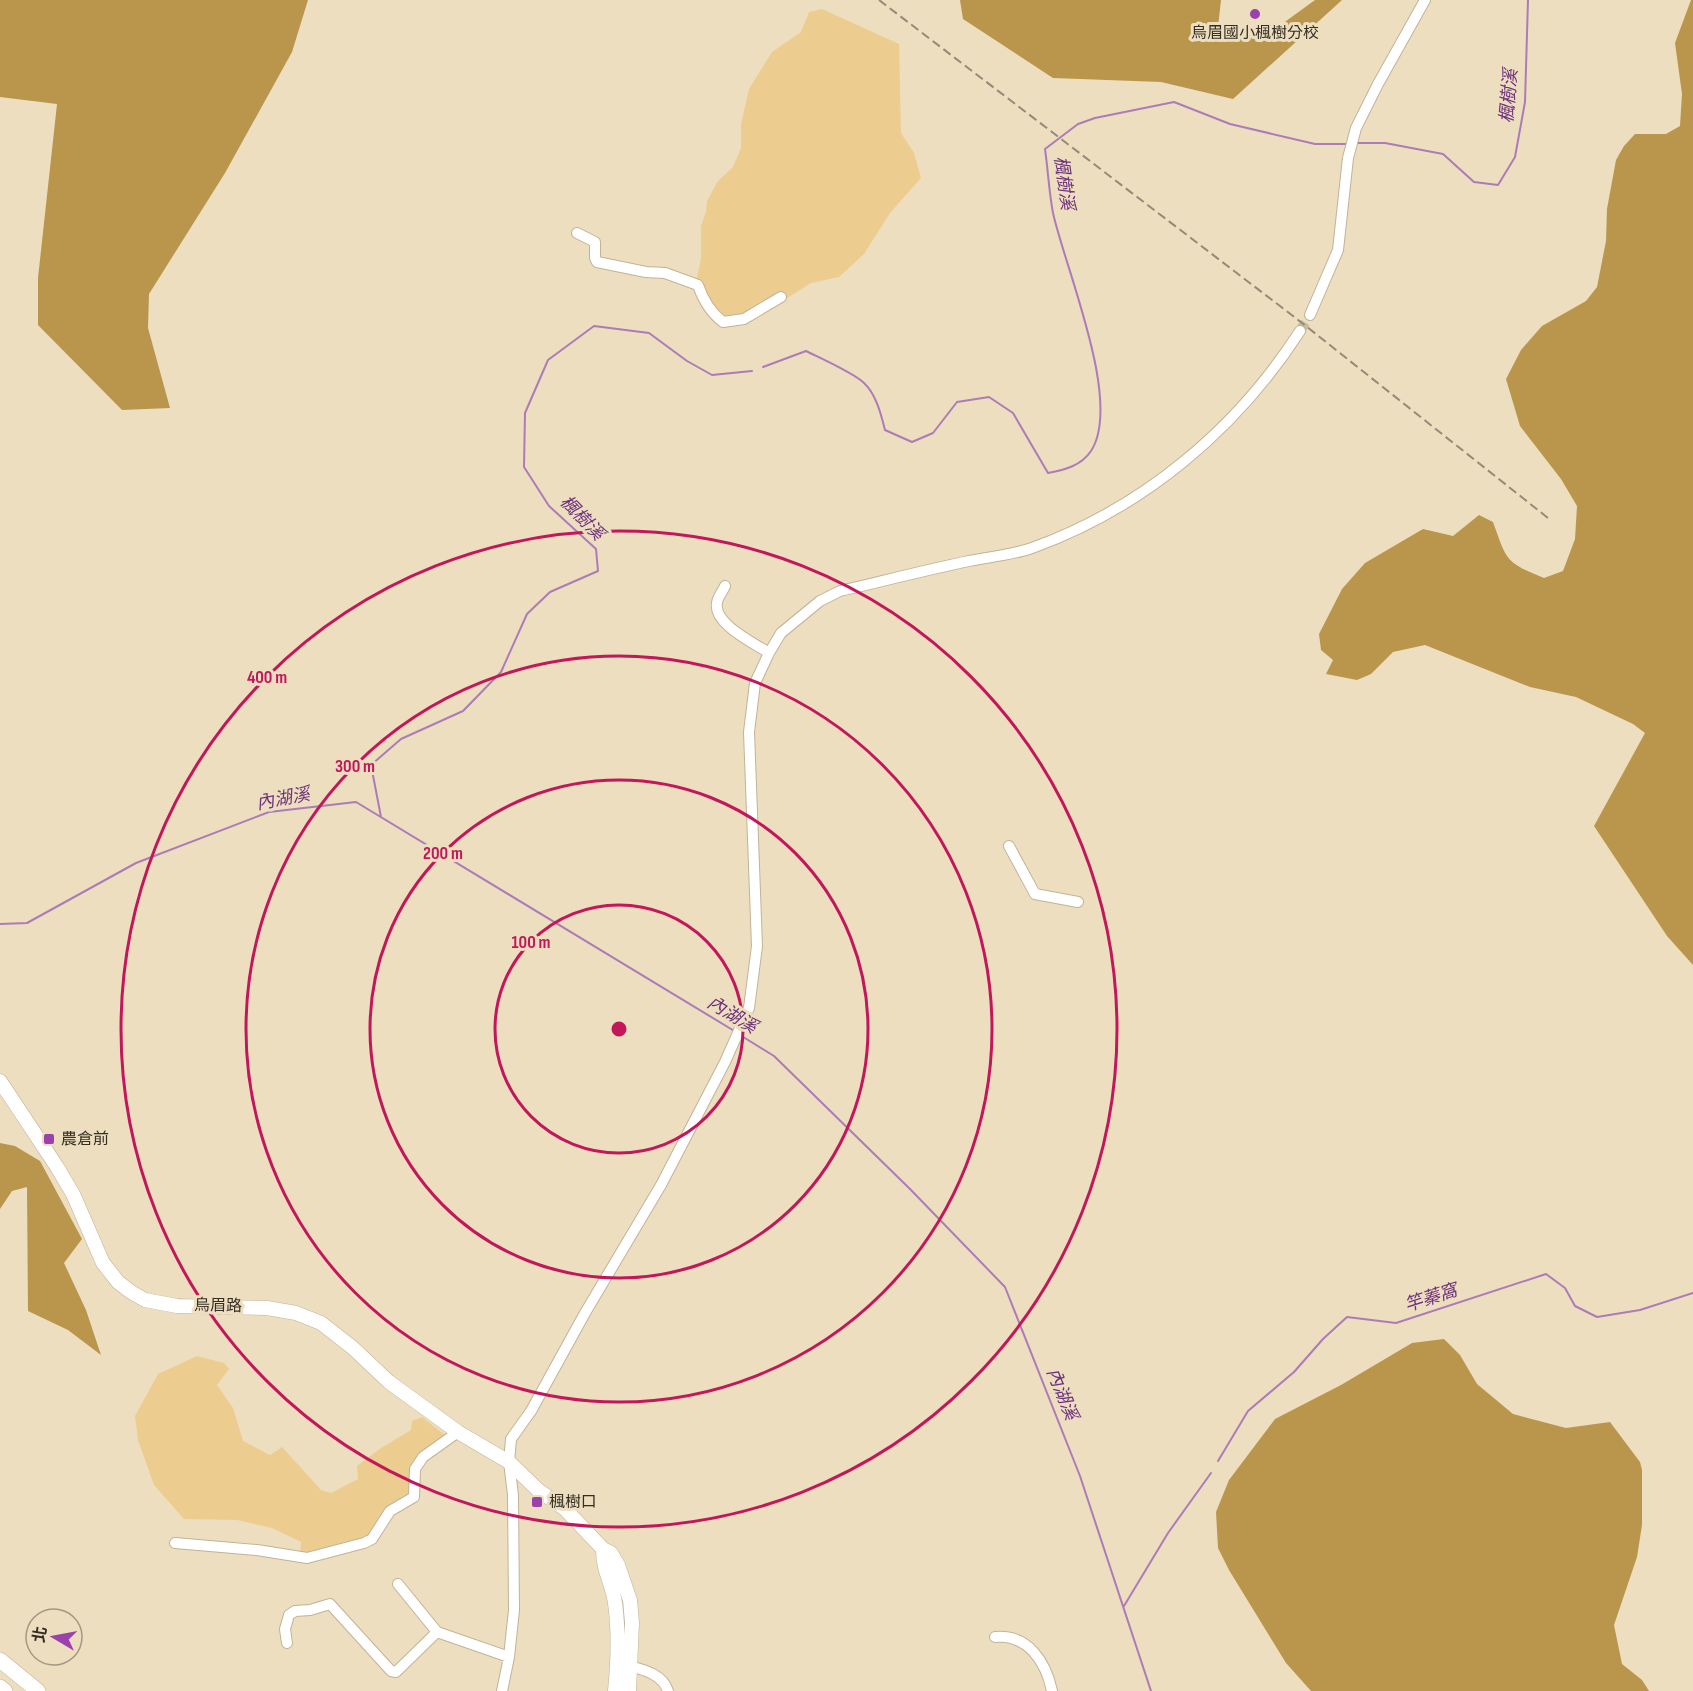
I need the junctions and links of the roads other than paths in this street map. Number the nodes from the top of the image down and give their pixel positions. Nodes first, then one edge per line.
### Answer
1 (1425, 0) edge
2 (577, 233) dead end
3 (781, 297) dead end
4 (1310, 315) tunnel mouth
5 (1300, 331) tunnel mouth
6 (725, 586) dead end
7 (769, 653) junction
8 (1009, 846) dead end
9 (1078, 902) dead end
10 (0, 1081) edge
11 (458, 1432) junction
12 (509, 1462) junction
13 (174, 1543) dead end
14 (603, 1549) junction
15 (398, 1584) dead end
16 (437, 1632) junction
17 (995, 1637) dead end
18 (287, 1643) dead end
19 (509, 1656) junction
20 (0, 1660) edge
21 (630, 1666) junction
22 (0, 1687) edge
23 (5, 1691) edge
24 (38, 1691) edge
25 (502, 1691) edge
26 (615, 1691) edge
27 (629, 1691) edge
28 (668, 1691) edge
29 (1052, 1691) edge

1 - 4 street
2 - 3 street
5 - 7 street
6 - 7 street
7 - 12 street
8 - 9 street
10 - 11 main road, 烏眉路
11 - 12 main road, 烏眉路
11 - 13 street
12 - 14 main road, 烏眉路
12 - 19 street
14 - 21 main road, 烏眉路
14 - 26 main road
15 - 16 street
16 - 18 street
16 - 19 street
17 - 29 street
19 - 25 street
20 - 24 highway
21 - 27 main road, 烏眉路
21 - 28 street
22 - 23 highway

